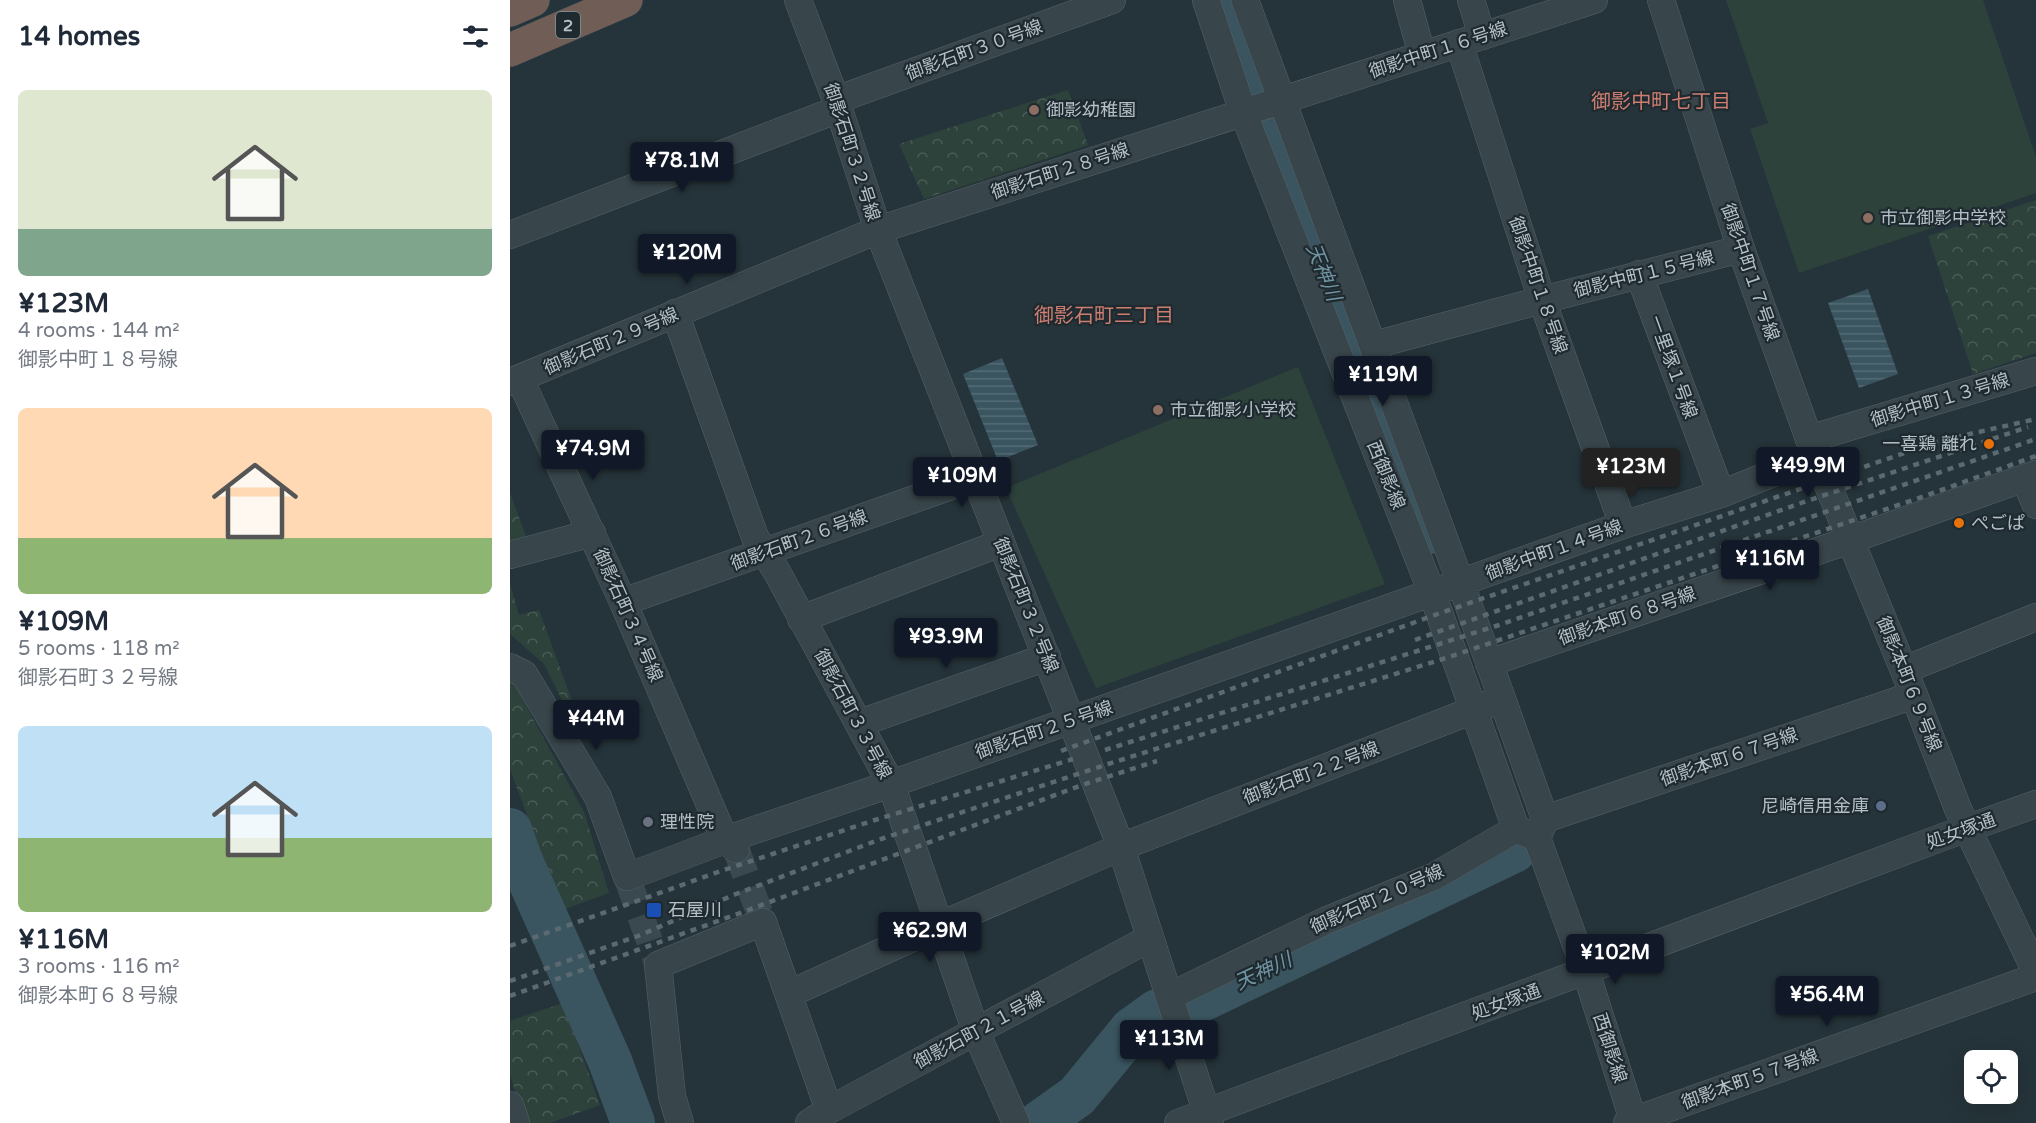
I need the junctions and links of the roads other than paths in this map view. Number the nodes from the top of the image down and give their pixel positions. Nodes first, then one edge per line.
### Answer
1 (533, 0) edge
2 (626, 0) edge
3 (798, 0) edge
4 (1112, 0) edge
5 (1206, 0) edge
6 (1245, 0) edge
7 (1407, 0) edge
8 (1471, 0) edge
9 (1594, 0) edge
10 (1661, 0) edge
11 (510, 10) edge
12 (1470, 40) junction
13 (510, 50) edge
14 (1422, 55) junction
15 (837, 105) junction
16 (1260, 107) junction
17 (878, 230) junction
18 (510, 235) edge
19 (1741, 249) junction
20 (1639, 274) junction
21 (1542, 300) junction
22 (675, 313) junction
23 (1374, 345) junction
24 (2036, 371) edge
25 (515, 381) edge
26 (1813, 447) junction
27 (2030, 476) edge
28 (974, 478) junction
29 (1720, 494) junction
30 (2036, 505) edge
31 (1623, 525) junction
32 (592, 532) junction
33 (1850, 540) junction
34 (1002, 543) junction
35 (764, 553) junction
36 (510, 555) edge
37 (1461, 584) junction
38 (1432, 593) junction
39 (623, 602) junction
40 (2036, 617) edge
41 (801, 619) junction
42 (1047, 657) junction
43 (1489, 663) junction
44 (510, 667) edge
45 (1904, 670) junction
46 (1914, 695) junction
47 (1502, 700) junction
48 (1473, 710) junction
49 (1071, 720) junction
50 (860, 723) junction
51 (891, 784) junction
52 (2036, 804) edge
53 (1532, 828) junction
54 (1967, 828) junction
55 (731, 844) junction
56 (1121, 847) junction
57 (941, 925) junction
58 (1150, 938) junction
59 (2034, 963) edge
60 (1586, 972) junction
61 (789, 994) junction
62 (1172, 1004) junction
63 (976, 1032) junction
64 (510, 1105) edge
65 (819, 1116) edge
66 (1208, 1118) edge
67 (1631, 1122) edge
68 (516, 1123) edge
69 (680, 1123) edge
70 (1016, 1123) edge
71 (1178, 1123) edge

1 - 11 highway, 2
2 - 13 highway, 2
3 - 15 street, 御影石町３２号線
4 - 15 street, 御影石町３０号線
5 - 16 street, 西御影線
6 - 16 street, 西御影線
7 - 14 street
8 - 12 street, 御影中町１８号線
9 - 12 street, 御影中町１６号線
10 - 19 street, 御影中町１７号線
12 - 14 street, 御影中町１６号線
12 - 21 street, 御影中町１８号線
14 - 16 street, 御影中町１６号線
15 - 17 street, 御影石町３２号線
15 - 18 street, 御影石町３０号線
16 - 17 street, 御影石町２８号線
16 - 23 street, 西御影線
16 - 38 street, 西御影線
17 - 22 street, 御影石町２９号線
17 - 28 street, 御影石町３２号線
19 - 20 street, 御影中町１５号線
19 - 26 street, 御影中町１７号線
20 - 21 street, 御影中町１５号線
20 - 29 street, 一里塚１号線
21 - 23 street, 御影中町１５号線
21 - 31 street, 御影中町１８号線
22 - 25 street, 御影石町２９号線
22 - 35 street, 御影石町３３号線
23 - 37 street, 西御影線
24 - 26 street, 御影中町１３号線
25 - 32 street, 御影石町３４号線
26 - 29 street, 御影中町１４号線
26 - 33 street, 御影中町１７号線
27 - 30 street
27 - 33 street, 御影本町６８号線
28 - 34 street, 御影石町３２号線
28 - 35 street, 御影石町２６号線
29 - 31 street, 御影中町１４号線
31 - 37 street, 御影中町１４号線
32 - 36 street
32 - 39 street, 御影石町３４号線
33 - 43 street, 御影本町６８号線
33 - 45 street, 御影本町６９号線
34 - 41 street
34 - 42 street, 御影石町３２号線
35 - 39 street, 御影石町２６号線
35 - 41 street, 御影石町３３号線
37 - 38 street, 御影石町２５号線
37 - 43 street, 西御影線
38 - 48 street, 西御影線
38 - 49 street, 御影石町２５号線
39 - 55 street, 御影石町３４号線
40 - 45 street
41 - 50 street, 御影石町３３号線
42 - 49 street, 御影石町３２号線
42 - 50 street
43 - 47 street, 西御影線
44 - 55 street, 御影石町２５号線
45 - 46 street, 御影本町６９号線
46 - 53 street, 御影本町６７号線
46 - 54 street, 御影本町６９号線
47 - 48 street, 御影石町２２号線
47 - 53 street, 西御影線
48 - 53 street, 西御影線
48 - 56 street, 御影石町２２号線
49 - 51 street, 御影石町２５号線
49 - 56 street, 御影石町３２号線
50 - 51 street, 御影石町３３号線
51 - 55 street, 御影石町２５号線
51 - 57 street, 御影石町３３号線
52 - 54 street, 処女塚通
53 - 60 street, 西御影線
53 - 62 street, 御影石町２０号線
54 - 59 street, 御影本町６９号線
54 - 60 street, 処女塚通
56 - 57 street, 御影石町２２号線
56 - 58 street, 御影石町３２号線
57 - 61 street, 御影石町２２号線
57 - 63 street, 御影石町３３号線
58 - 62 street, 御影石町３２号線
58 - 63 street, 御影石町２１号線
59 - 67 street, 御影本町５７号線
60 - 66 street, 処女塚通
60 - 67 street, 西御影線
61 - 65 street
61 - 69 street
62 - 66 street, 御影石町３２号線
63 - 65 street, 御影石町２１号線
63 - 70 street, 御影石町３３号線
64 - 68 street
66 - 71 street, 処女塚通

